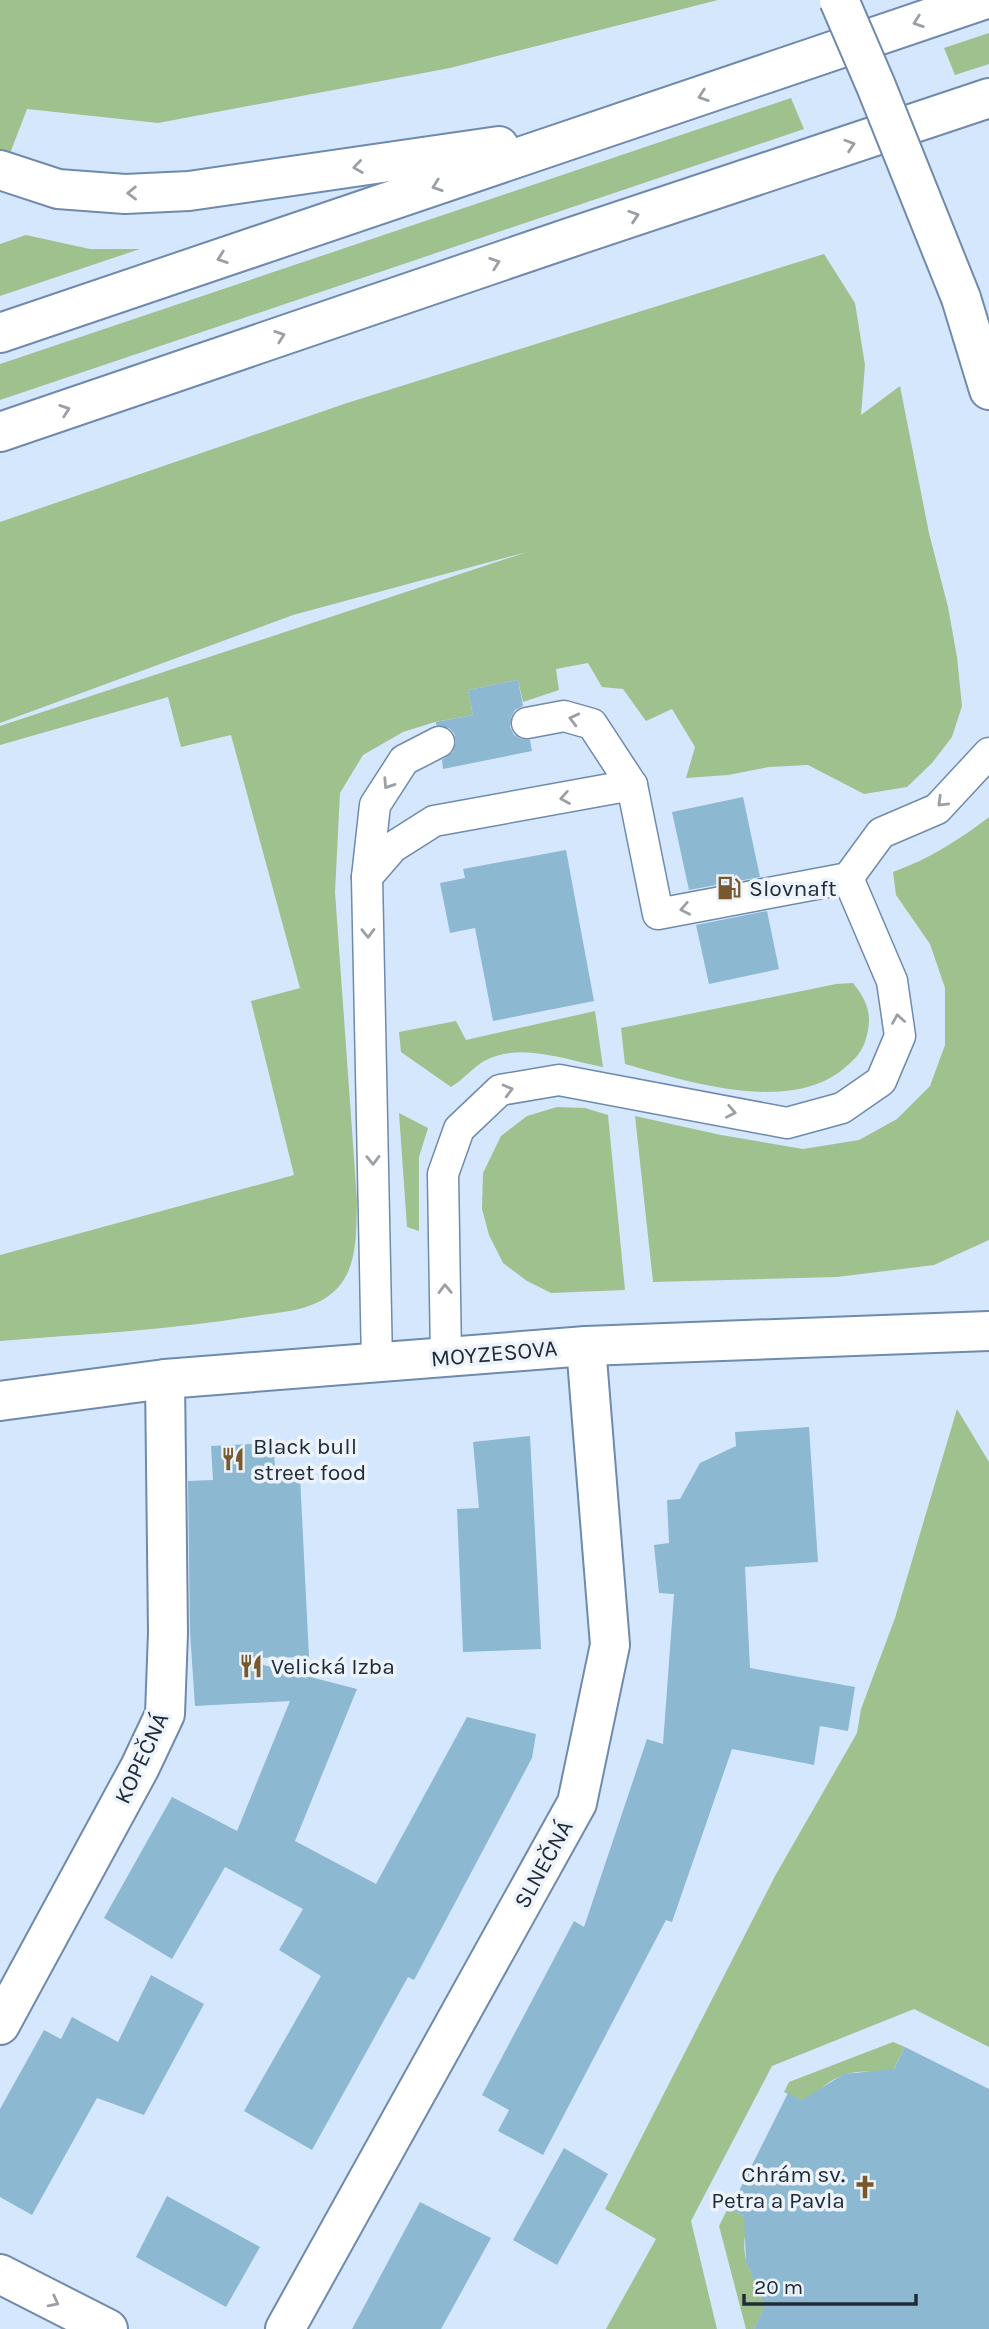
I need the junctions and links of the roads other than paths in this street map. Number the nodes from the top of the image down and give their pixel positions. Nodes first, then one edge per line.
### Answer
1 (839, 0) edge
2 (983, 0) edge
3 (989, 98) edge
4 (595, 133) junction
5 (0, 170) edge
6 (0, 333) edge
7 (989, 390) edge
8 (0, 432) edge
9 (527, 723) dead end
10 (439, 742) dead end
11 (989, 753) edge
12 (632, 785) junction
13 (367, 877) junction
14 (848, 878) junction
15 (989, 1301) edge
16 (971, 1332) edge
17 (586, 1346) junction
18 (989, 1356) edge
19 (446, 1357) junction
20 (377, 1363) junction
21 (165, 1379) junction
22 (0, 1401) edge
23 (0, 2025) edge
24 (0, 2274) edge
25 (108, 2329) edge
26 (285, 2329) edge

1 - 7 main road, bridge
2 -> 4 main road
8 -> 3 main road
4 -> 5 main road
4 -> 6 main road
12 -> 9 lane
10 -> 13 lane
11 -> 14 lane
12 -> 13 lane
14 -> 12 lane
13 -> 20 lane
19 -> 14 lane
15 - 16 main road
16 - 17 main road, MOYZESOVA
16 - 18 main road
17 - 19 main road, MOYZESOVA
17 - 26 main road, SLNEČNÁ
19 - 20 main road, MOYZESOVA
20 - 21 main road, MOYZESOVA
21 - 22 main road, MOYZESOVA
21 - 23 main road, KOPEČNÁ
24 -> 25 main road

